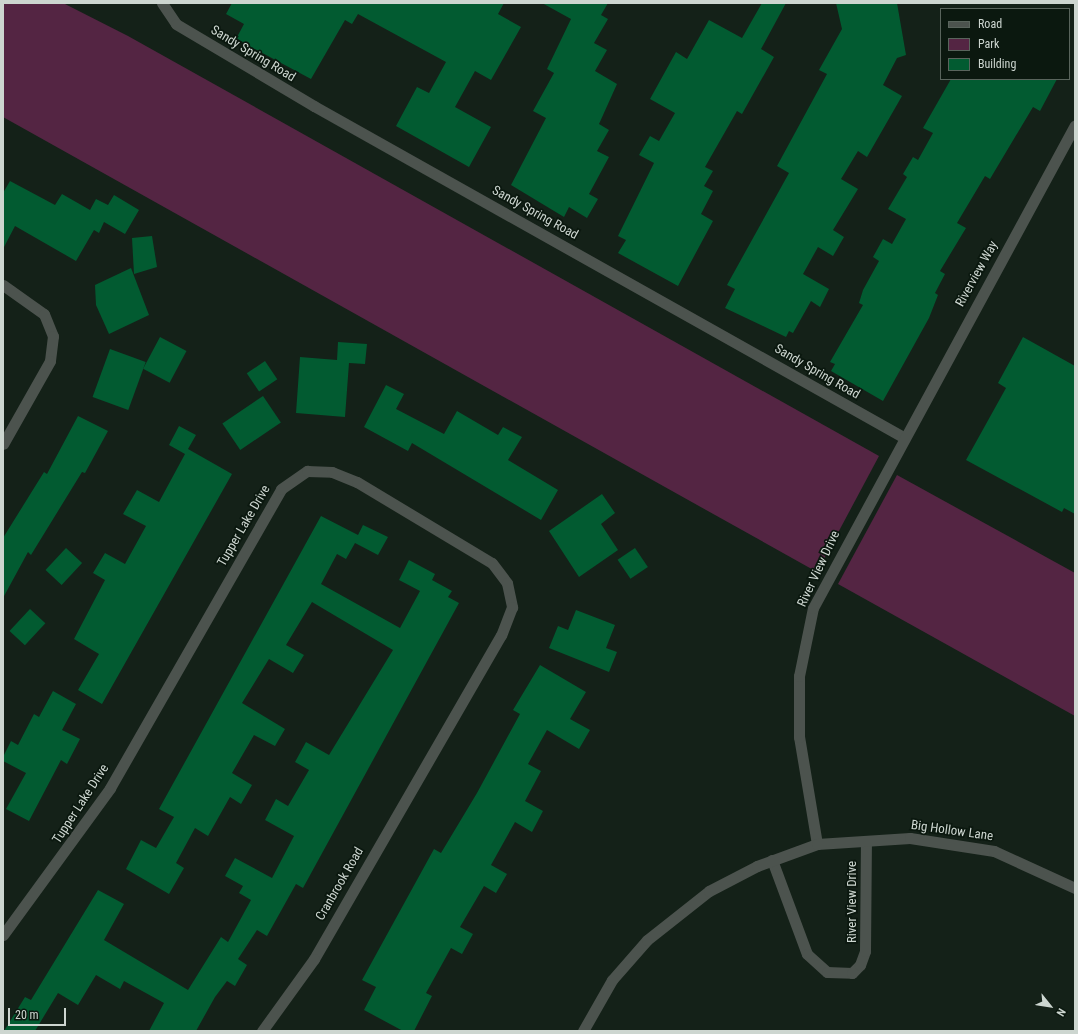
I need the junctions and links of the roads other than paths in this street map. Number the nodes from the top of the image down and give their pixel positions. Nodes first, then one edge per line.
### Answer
1 (162, 3) edge
2 (1075, 125) edge
3 (3, 285) edge
4 (903, 437) junction
5 (3, 444) edge
6 (436, 747) joint
7 (866, 841) junction
8 (817, 844) junction
9 (772, 860) junction
10 (1075, 888) edge
11 (3, 935) edge
12 (262, 1031) edge
13 (583, 1031) edge

1 - 4 street, Sandy Spring Road
2 - 4 street, Riverview Way
3 - 5 street
4 - 8 street, River View Drive
6 - 11 street, Tupper Lake Drive
6 - 12 street, Cranbrook Road
7 - 8 street, Big Hollow Lane
7 - 9 street, River View Drive
7 - 10 street, Big Hollow Lane
8 - 9 street
9 - 13 street

